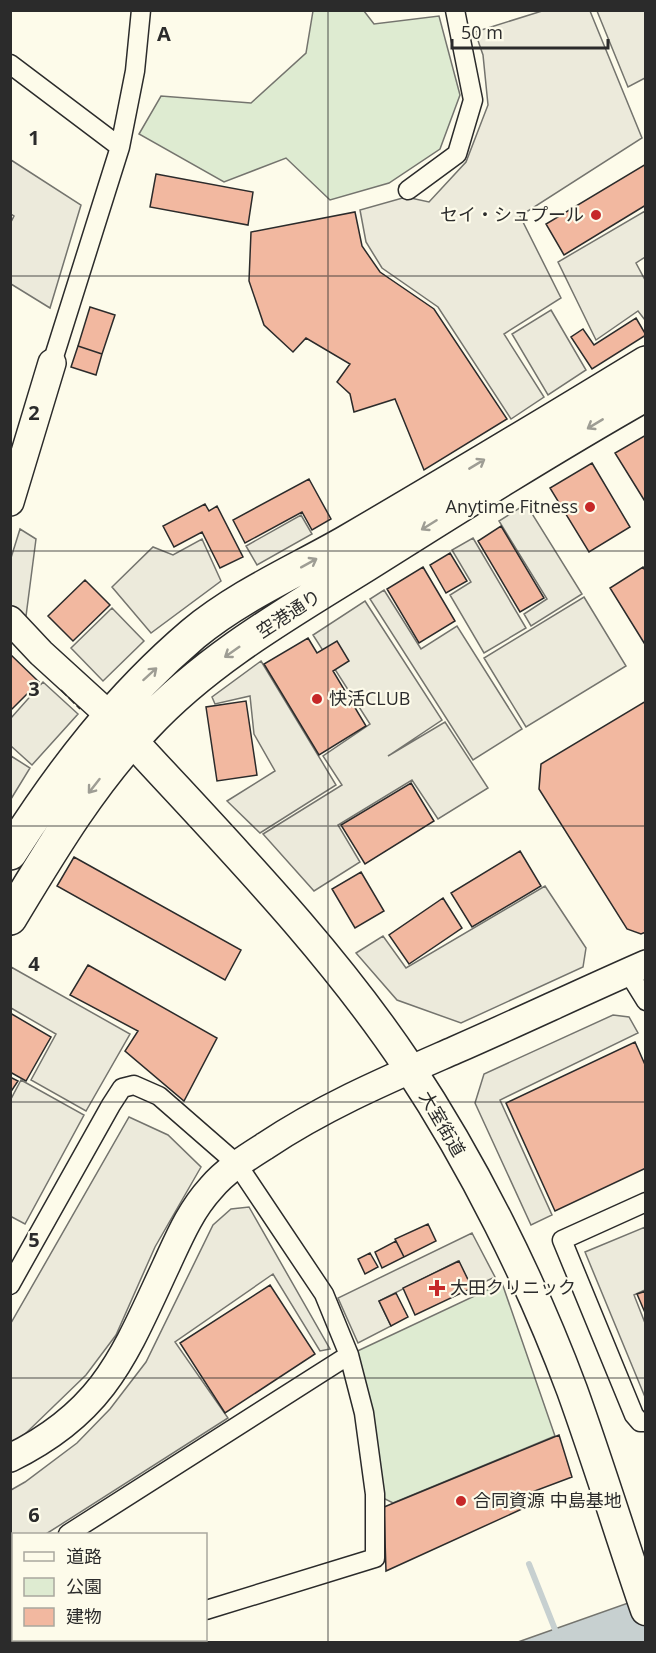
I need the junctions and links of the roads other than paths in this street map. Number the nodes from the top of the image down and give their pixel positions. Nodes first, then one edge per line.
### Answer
1 (141, 10) edge
2 (455, 10) edge
3 (10, 64) edge
4 (120, 147) junction
5 (408, 190) dead end
6 (52, 363) joint
7 (645, 363) edge
8 (645, 394) edge
9 (10, 502) edge
10 (10, 620) edge
11 (109, 715) junction
12 (132, 740) junction
13 (10, 853) edge
14 (10, 918) edge
15 (637, 968) edge
16 (645, 1001) edge
17 (410, 1068) junction
18 (237, 1164) junction
19 (645, 1202) edge
20 (10, 1285) edge
21 (350, 1355) junction
22 (645, 1422) edge
23 (10, 1458) edge
24 (70, 1533) edge
25 (207, 1610) edge
26 (645, 1610) edge

1 - 4 street
2 - 5 street
3 - 4 street
4 - 6 street
6 - 9 street
11 -> 7 highway, 空港通り
8 -> 12 highway, 空港通り
10 - 11 street
11 - 12 main road, 大室街道
11 - 13 highway, 空港通り
12 -> 14 highway, 空港通り
12 - 17 main road, 大室街道
15 - 16 street
15 - 17 street
17 - 18 street
17 - 26 main road, 大室街道
18 - 20 street
18 - 21 street
18 - 23 street
19 - 22 street
21 - 24 street
21 - 25 street

